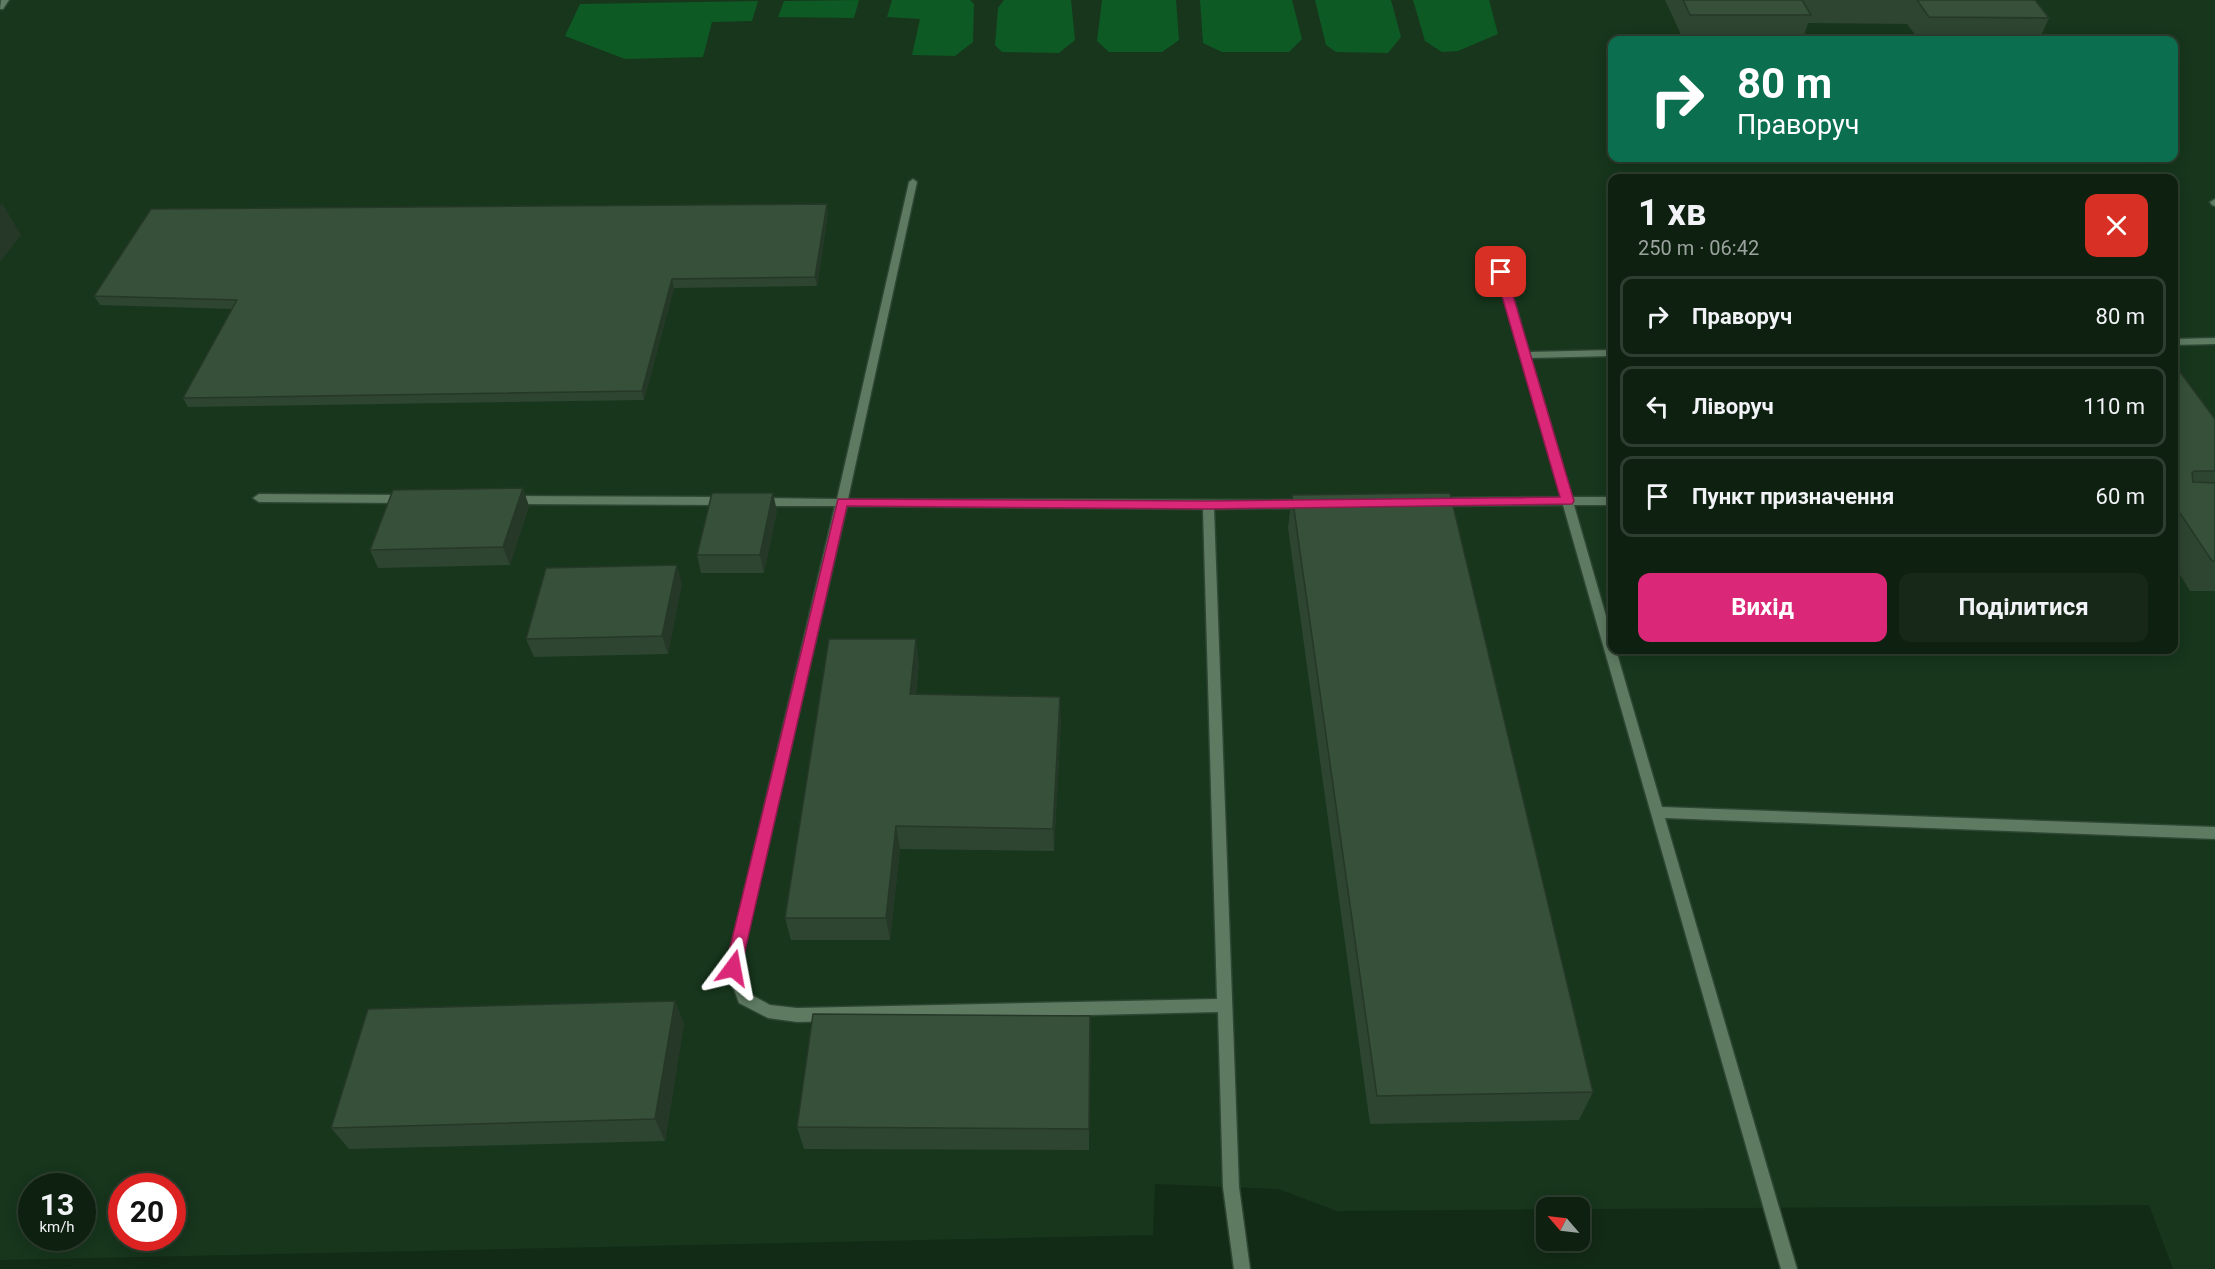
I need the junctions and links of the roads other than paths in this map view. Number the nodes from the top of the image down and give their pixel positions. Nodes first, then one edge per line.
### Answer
1 (5, 0) edge
2 (0, 7) edge
3 (913, 182) dead end
4 (1495, 251) dead end
5 (2215, 341) edge
6 (2178, 342) edge
7 (1608, 353) edge
8 (1525, 355) junction
9 (259, 498) dead end
10 (413, 499) edge
11 (497, 500) edge
12 (1567, 501) junction
13 (1608, 501) edge
14 (842, 502) junction
15 (1423, 502) edge
16 (1316, 504) edge
17 (1208, 505) junction
18 (1608, 643) edge
19 (1611, 654) edge
20 (1657, 812) junction
21 (2215, 833) edge
22 (1225, 1005) junction
23 (1242, 1269) edge
24 (1789, 1269) edge

1 - 2 lane
3 - 14 lane
4 - 8 lane
5 - 6 lane
7 - 8 lane
8 - 12 lane
9 - 10 lane
11 - 14 lane
12 - 13 lane
12 - 15 lane
12 - 18 lane
14 - 17 lane
14 - 22 lane
16 - 17 lane
17 - 22 lane
19 - 20 lane
20 - 21 lane
20 - 24 lane
22 - 23 lane

